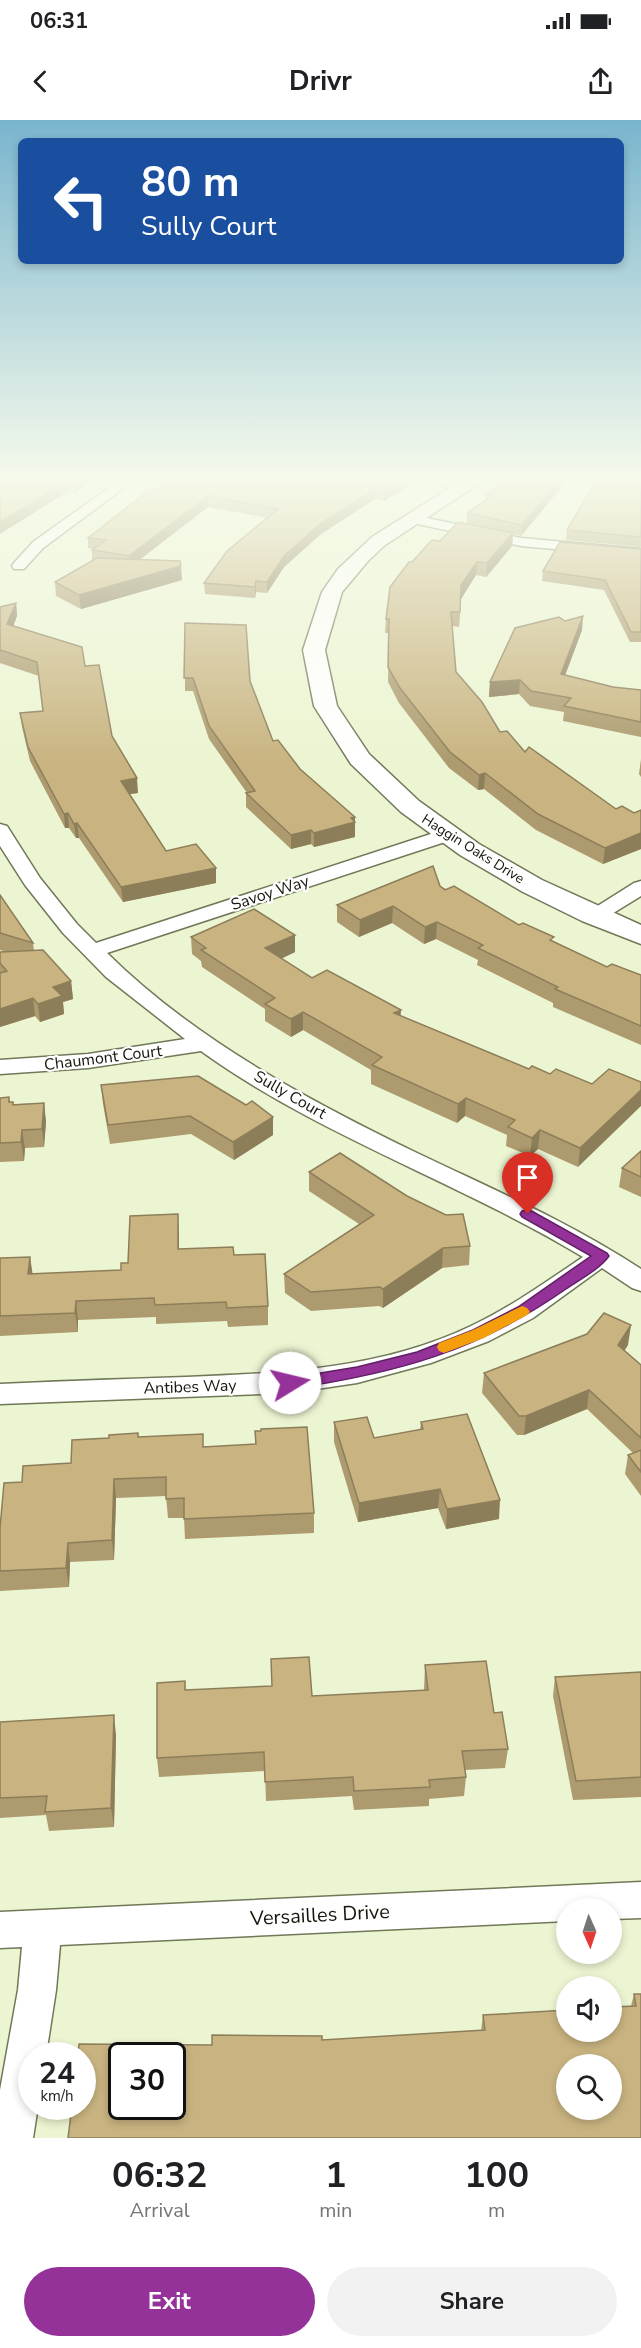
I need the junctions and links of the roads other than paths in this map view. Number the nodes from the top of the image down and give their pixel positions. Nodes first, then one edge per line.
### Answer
1 (345, 573) edge
2 (0, 831) edge
3 (447, 835) junction
4 (641, 887) edge
5 (596, 916) junction
6 (641, 935) edge
7 (93, 951) junction
8 (206, 1043) junction
9 (0, 1067) edge
10 (602, 1256) junction
11 (641, 1282) edge
12 (0, 1394) edge
13 (641, 1900) edge
14 (42, 1928) junction
15 (0, 1930) edge
16 (12, 2138) edge

1 - 3 street, Haggin Oaks Drive
2 - 7 street, Sully Court
3 - 5 street, Haggin Oaks Drive
3 - 7 street, Savoy Way
4 - 5 street
5 - 6 street, Haggin Oaks Drive
7 - 8 street, Sully Court
8 - 9 street, Chaumont Court
8 - 10 street, Sully Court
10 - 11 street, Sully Court
10 - 12 street, Antibes Way
13 - 14 street, Versailles Drive
14 - 15 street, Versailles Drive
14 - 16 street

